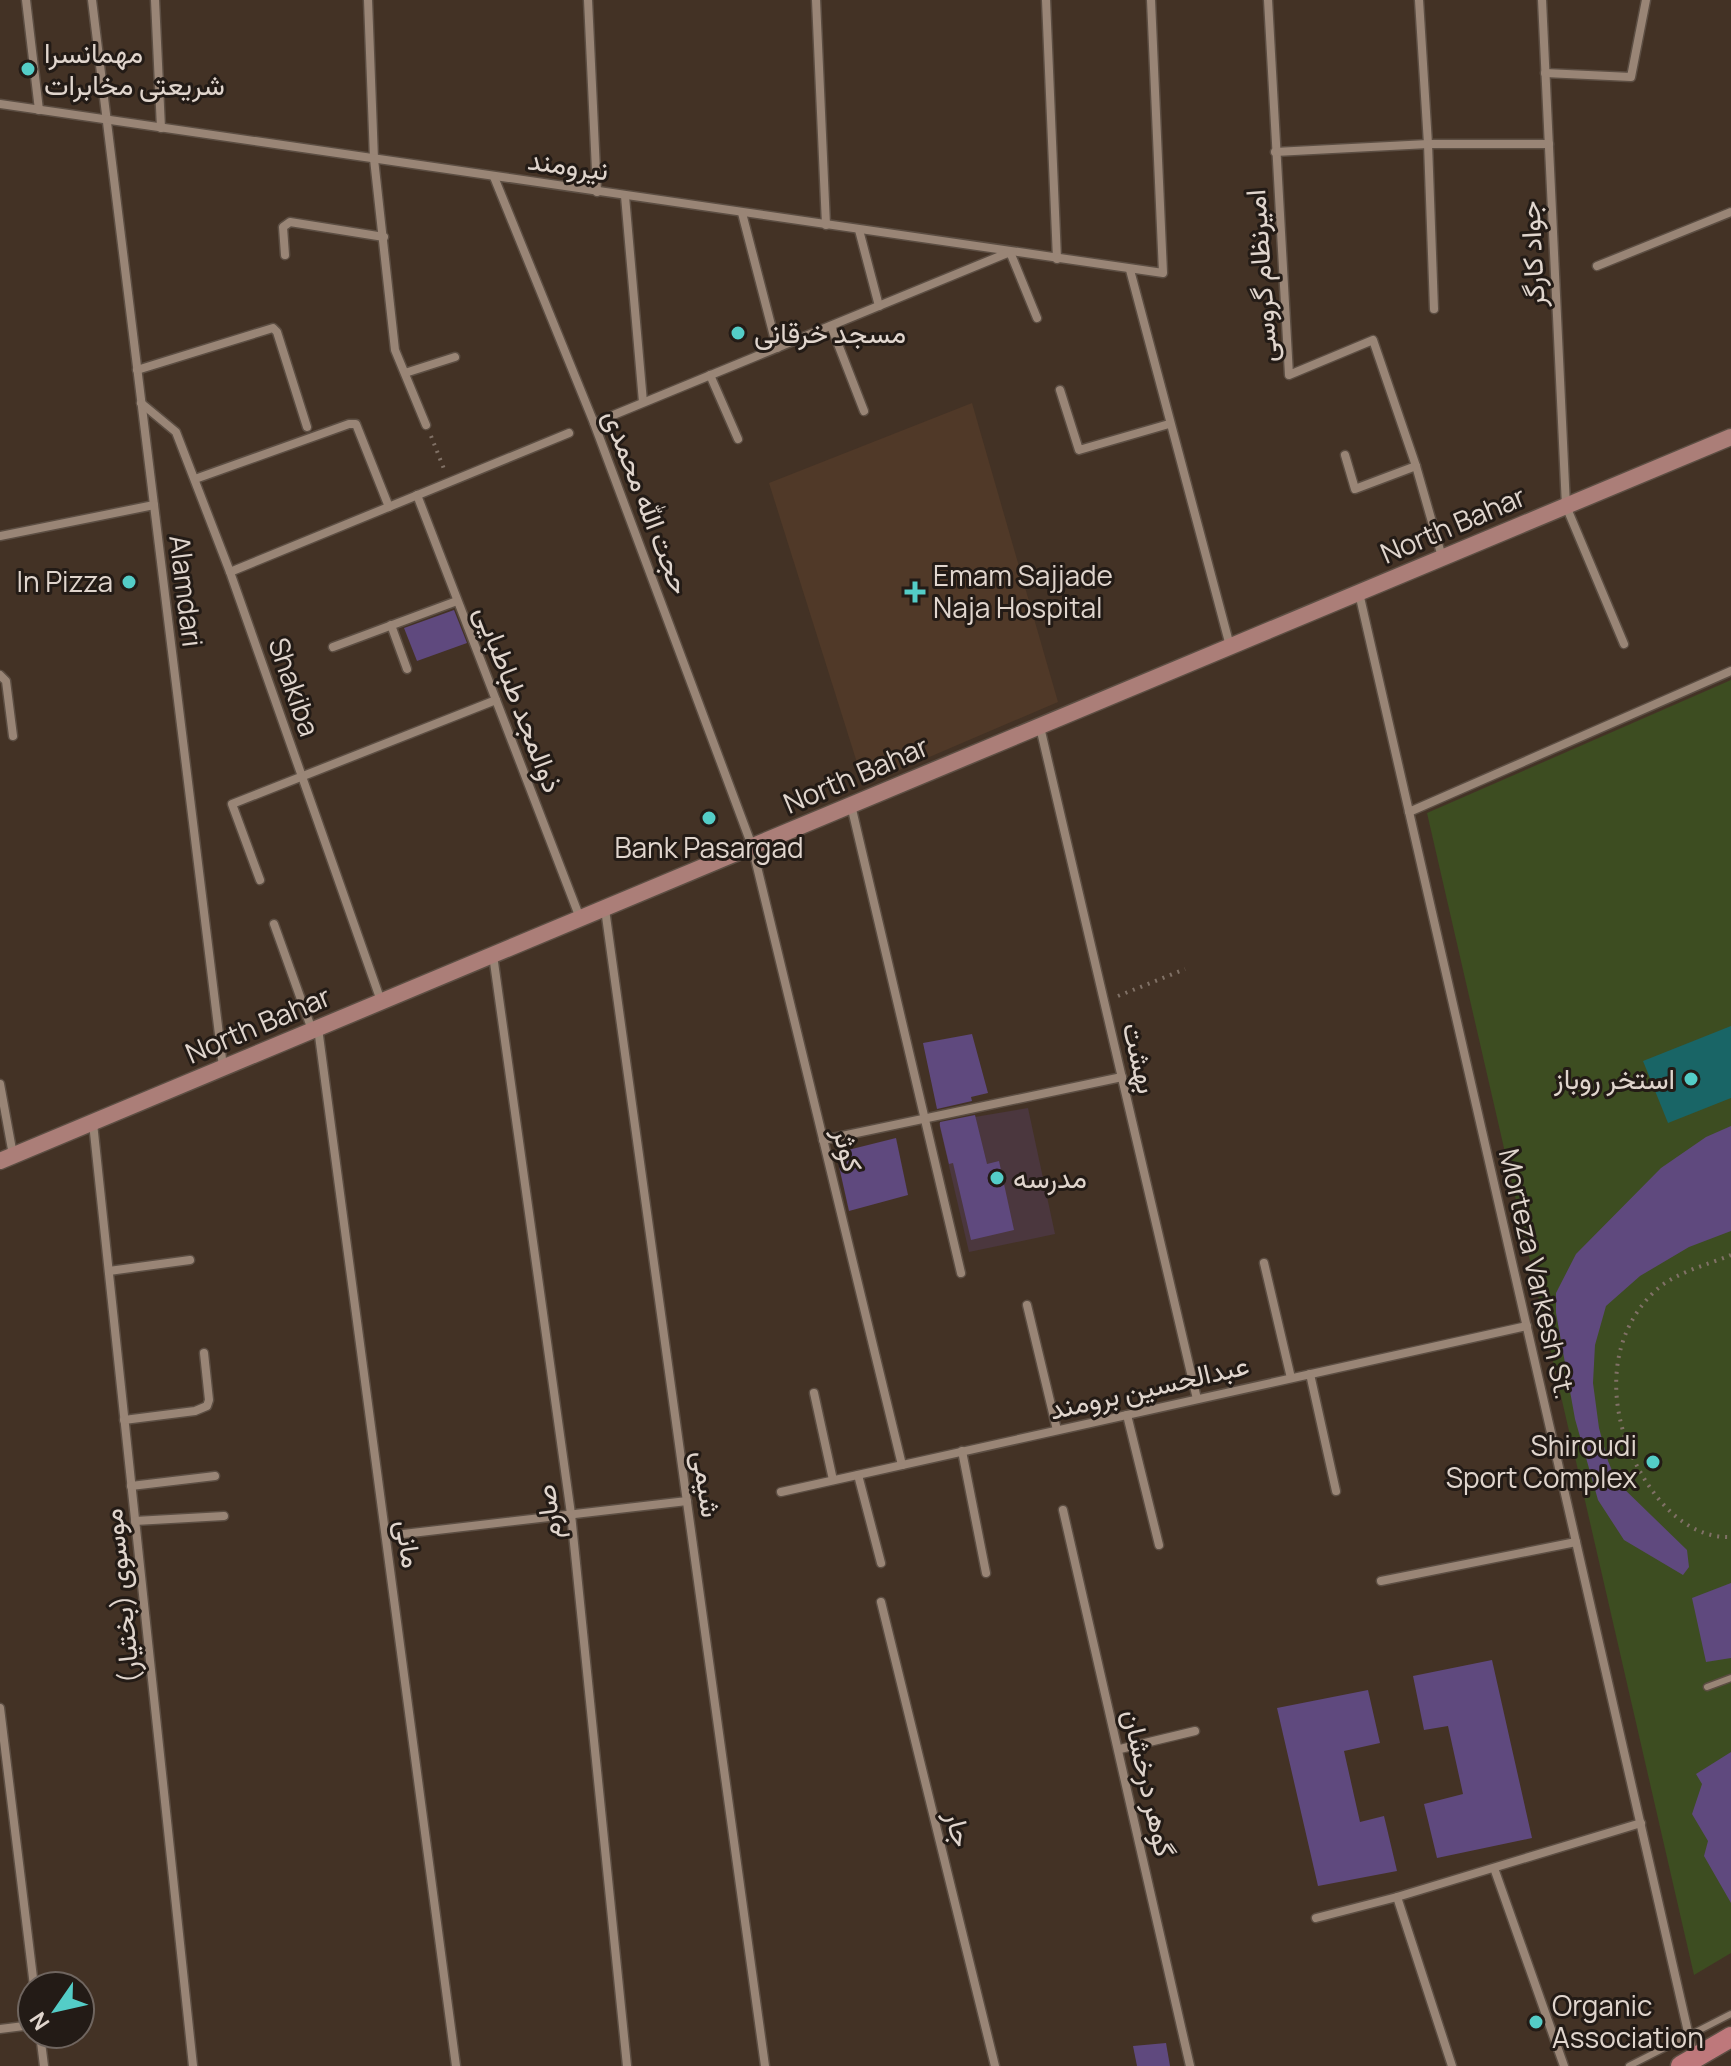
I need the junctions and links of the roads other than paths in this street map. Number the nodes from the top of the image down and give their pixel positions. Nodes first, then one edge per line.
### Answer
1 (26, 0) edge
2 (92, 0) edge
3 (155, 0) edge
4 (368, 0) edge
5 (588, 0) edge
6 (816, 0) edge
7 (1046, 0) edge
8 (1151, 0) edge
9 (1268, 0) edge
10 (1419, 0) edge
11 (1542, 0) edge
12 (1646, 0) edge
13 (1545, 73) junction
14 (0, 104) edge
15 (39, 110) junction
16 (106, 120) junction
17 (161, 128) junction
18 (1428, 144) junction
19 (1549, 144) junction
20 (1275, 152) junction
21 (374, 159) junction
22 (494, 177) junction
23 (597, 192) junction
24 (625, 196) junction
25 (1731, 212) edge
26 (742, 213) junction
27 (826, 225) junction
28 (859, 230) junction
29 (384, 237) junction
30 (1010, 252) junction
31 (285, 255) dead end
32 (1057, 259) junction
33 (1597, 266) dead end
34 (1130, 270) junction
35 (879, 306) junction
36 (1434, 309) dead end
37 (1037, 318) dead end
38 (831, 326) junction
39 (777, 348) junction
40 (455, 357) dead end
41 (137, 370) junction
42 (405, 373) junction
43 (710, 375) junction
44 (1060, 390) dead end
45 (643, 402) junction
46 (141, 403) junction
47 (864, 411) dead end
48 (594, 423) junction
49 (1169, 424) junction
50 (426, 425) road end
51 (307, 427) dead end
52 (569, 433) dead end
53 (1731, 437) edge
54 (738, 439) dead end
55 (1345, 455) dead end
56 (1416, 466) junction
57 (195, 479) junction
58 (417, 495) junction
59 (154, 505) junction
60 (1566, 506) junction
61 (389, 507) junction
62 (0, 536) edge
63 (1442, 557) junction
64 (230, 572) junction
65 (1359, 592) junction
66 (457, 601) junction
67 (391, 625) junction
68 (1624, 644) dead end
69 (1230, 646) junction
70 (333, 647) dead end
71 (407, 669) dead end
72 (1731, 671) edge
73 (0, 675) edge
74 (496, 700) junction
75 (1040, 726) junction
76 (13, 736) dead end
77 (302, 776) junction
78 (851, 805) junction
79 (1409, 812) junction
80 (752, 846) junction
81 (260, 880) dead end
82 (605, 908) junction
83 (580, 918) junction
84 (274, 924) dead end
85 (493, 954) junction
86 (381, 1001) junction
87 (315, 1029) junction
88 (223, 1067) junction
89 (1122, 1077) junction
90 (0, 1084) edge
91 (925, 1119) junction
92 (93, 1122) junction
93 (823, 1140) junction
94 (7, 1158) edge
95 (190, 1260) dead end
96 (1264, 1263) dead end
97 (109, 1271) junction
98 (961, 1273) dead end
99 (1027, 1305) dead end
100 (1527, 1326) junction
101 (204, 1353) dead end
102 (1310, 1374) junction
103 (1291, 1378) junction
104 (814, 1393) dead end
105 (1197, 1399) junction
106 (1127, 1415) junction
107 (124, 1420) junction
108 (1057, 1430) junction
109 (962, 1451) junction
110 (902, 1465) junction
111 (858, 1475) junction
112 (215, 1476) dead end
113 (833, 1480) junction
114 (131, 1486) junction
115 (1336, 1491) dead end
116 (781, 1492) dead end
117 (687, 1501) junction
118 (1063, 1510) dead end
119 (571, 1514) junction
120 (224, 1516) dead end
121 (135, 1521) junction
122 (386, 1536) junction
123 (1576, 1542) junction
124 (1159, 1545) dead end
125 (881, 1563) dead end
126 (986, 1573) dead end
127 (1381, 1581) dead end
128 (881, 1602) dead end
129 (1731, 1678) edge
130 (1707, 1687) dead end
131 (0, 1708) edge
132 (1, 1729) edge
133 (1195, 1731) dead end
134 (1120, 1749) junction
135 (11, 1795) junction
136 (0, 1797) edge
137 (1641, 1823) junction
138 (1494, 1868) junction
139 (1397, 1897) junction
140 (1316, 1918) dead end
141 (32, 1970) edge
142 (1731, 2014) edge
143 (1689, 2036) junction
144 (1731, 2037) edge
145 (1686, 2064) edge
146 (193, 2066) edge
147 (456, 2066) edge
148 (627, 2066) edge
149 (765, 2066) edge
150 (995, 2066) edge
151 (1190, 2066) edge
152 (1452, 2066) edge
153 (1564, 2066) edge
154 (1629, 2066) edge

1 - 15 street
2 - 16 street, Alamdari
3 - 17 street
4 - 21 street
5 - 23 street
6 - 27 street
7 - 32 street
8 - 34 street, نیرومند
9 - 20 street, امیرنظام گروسی
10 - 18 street
11 - 13 street, جواد کارگر
12 - 13 street
13 - 19 street, جواد کارگر
14 - 15 street, نیرومند
15 - 16 street, نیرومند
16 - 17 street, نیرومند
16 - 41 street, Alamdari
17 - 21 street, نیرومند
18 - 19 street
18 - 20 street
18 - 36 street
19 - 60 street, جواد کارگر
20 - 56 street, امیرنظام گروسی
21 - 22 street, نیرومند
21 - 29 street
22 - 23 street, نیرومند
22 - 48 street, حجت الله محمدی
23 - 24 street, نیرومند
24 - 26 street, نیرومند
24 - 45 street
25 - 33 street
26 - 27 street, نیرومند
26 - 39 street
27 - 28 street, نیرومند
28 - 30 street, نیرومند
28 - 35 street
29 - 31 street
29 - 42 street
30 - 32 street, نیرومند
30 - 35 street
30 - 37 street
32 - 34 street, نیرومند
34 - 49 street
35 - 38 street
38 - 39 street
38 - 47 street
39 - 43 street
40 - 42 street
41 - 46 street, Alamdari
41 - 51 street
42 - 50 street
43 - 45 street
43 - 54 street
44 - 49 street
45 - 48 street
46 - 57 street, Shakiba
46 - 59 street, Alamdari
48 - 80 street, حجت الله محمدی
49 - 69 street
52 - 58 street
53 - 60 main road, North Bahar
55 - 56 street
56 - 63 street, امیرنظام گروسی
57 - 61 street
57 - 64 street, Shakiba
58 - 61 street
58 - 66 street, ذوالمجد طباطبایی
59 - 62 street
59 - 88 street, Alamdari
60 - 63 main road, North Bahar
60 - 68 street
61 - 64 street
63 - 65 main road, North Bahar
64 - 77 street, Shakiba
65 - 69 main road, North Bahar
65 - 79 street, Morteza Varkesh St.
66 - 67 street
66 - 74 street, ذوالمجد طباطبایی
67 - 70 street
67 - 71 street
69 - 75 main road, North Bahar
72 - 79 street
73 - 76 street
74 - 77 street
74 - 83 street, ذوالمجد طباطبایی
75 - 78 main road, North Bahar
75 - 89 street, بهشت
77 - 81 street
77 - 86 street, Shakiba
78 - 80 main road, North Bahar
78 - 91 street
79 - 100 street, Morteza Varkesh St.
80 - 82 main road, North Bahar
80 - 93 street, کوثر
82 - 83 main road, North Bahar
82 - 117 street, شیمی
83 - 85 main road, North Bahar
84 - 87 street, مانی
85 - 86 main road, North Bahar
85 - 119 street, صارم
86 - 87 main road, North Bahar
87 - 88 main road, North Bahar
87 - 122 street, مانی
88 - 92 main road, North Bahar
89 - 91 street
89 - 105 street, بهشت
90 - 94 street
91 - 93 street
91 - 98 street
92 - 94 main road, North Bahar
92 - 97 street, موسوی (بختیار)
93 - 110 street, کوثر
95 - 97 street
96 - 103 street
97 - 107 street, موسوی (بختیار)
99 - 108 street
100 - 102 street, عبدالحسین برومند
100 - 123 street, Morteza Varkesh St.
101 - 107 street
102 - 103 street, عبدالحسین برومند
102 - 115 street
103 - 105 street, عبدالحسین برومند
104 - 113 street
105 - 106 street, عبدالحسین برومند
106 - 108 street, عبدالحسین برومند
106 - 124 street
107 - 114 street, موسوی (بختیار)
108 - 109 street, عبدالحسین برومند
109 - 110 street, عبدالحسین برومند
109 - 126 street
110 - 111 street, عبدالحسین برومند
111 - 113 street, عبدالحسین برومند
111 - 125 street
112 - 114 street
113 - 116 street, عبدالحسین برومند
114 - 121 street, موسوی (بختیار)
117 - 119 street
117 - 149 street, شیمی
118 - 134 street, گوهر درخشان
119 - 122 street
119 - 148 street, صارم
120 - 121 street
121 - 146 street, موسوی (بختیار)
122 - 147 street, مانی
123 - 127 street
123 - 137 street, Morteza Varkesh St.
128 - 150 street, جار
129 - 130 lane
131 - 132 street
132 - 135 street
133 - 134 street
134 - 151 street, گوهر درخشان
135 - 136 street
135 - 141 street
137 - 138 street
137 - 143 street, Morteza Varkesh St.
138 - 139 street
138 - 153 street
139 - 140 street
139 - 152 street
142 - 143 lane
143 - 145 street, Morteza Varkesh St.
143 - 154 lane
144 - 145 main road

